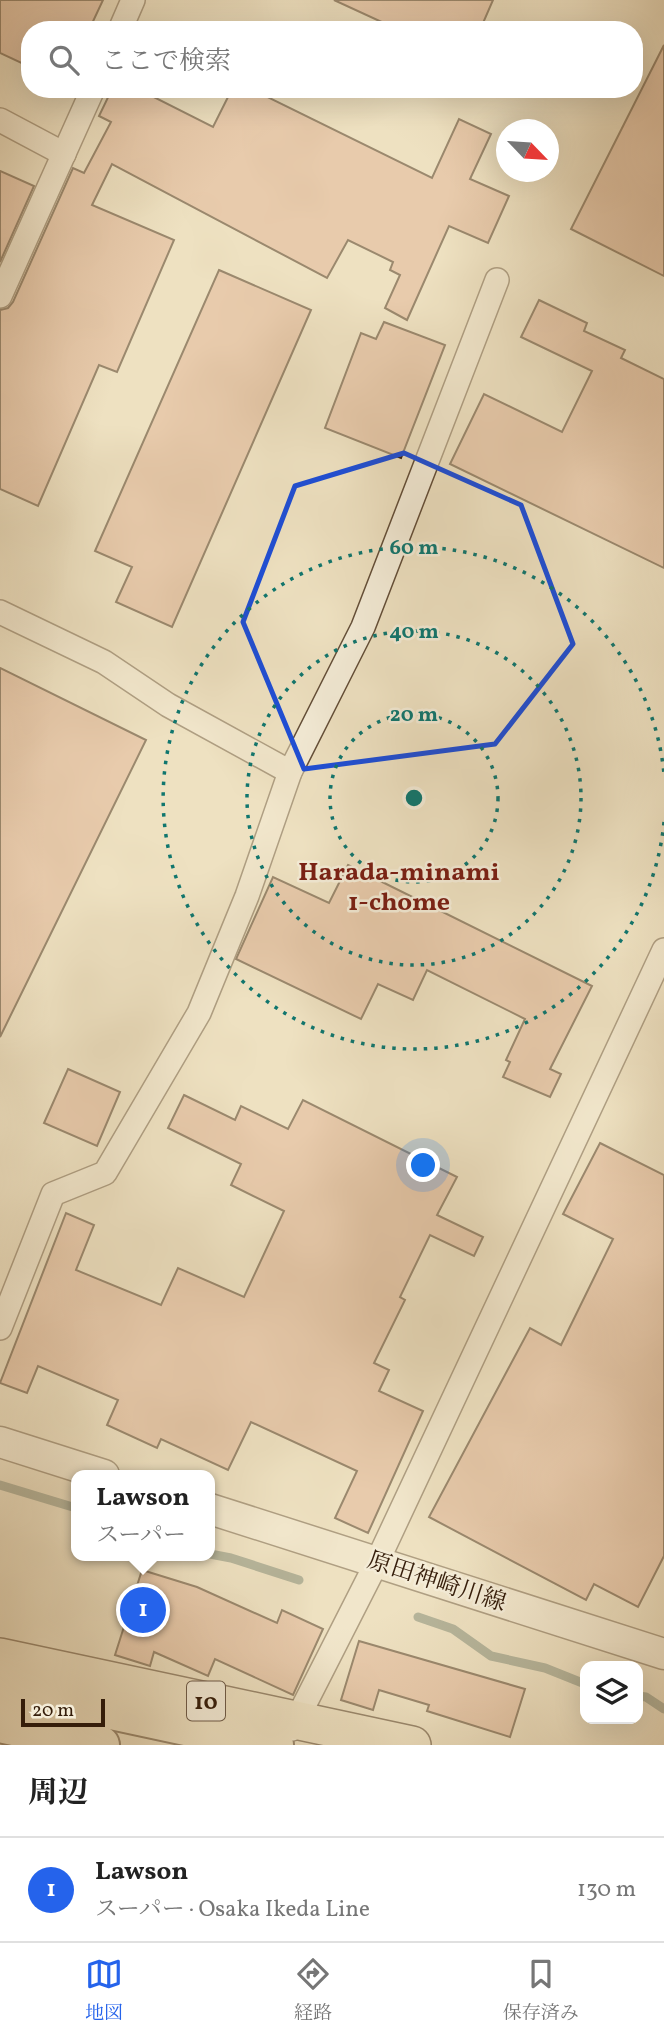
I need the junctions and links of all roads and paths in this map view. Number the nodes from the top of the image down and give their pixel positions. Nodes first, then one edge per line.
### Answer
1 (133, 0) edge
2 (124, 21) edge
3 (89, 98) edge
4 (0, 120) edge
5 (64, 155) junction
6 (498, 281) dead end
7 (0, 296) edge
8 (0, 612) edge
9 (290, 772) junction
10 (664, 950) edge
11 (0, 1328) edge
12 (0, 1442) edge
13 (88, 1470) edge
14 (215, 1511) edge
15 (377, 1562) junction
16 (664, 1654) edge
17 (0, 1657) edge
18 (0, 1686) edge
19 (0, 1723) edge
20 (285, 1737) edge
21 (100, 1745) edge
22 (412, 1745) edge

1 - 2 street
3 - 5 street
4 - 5 street
5 - 7 street
6 - 9 street
8 - 9 street
9 - 11 street
10 - 15 street
12 - 13 street
14 - 15 street, 原田神崎川線
15 - 16 street, 原田神崎川線
15 - 20 street
17 - 20 main road, 10
18 - 20 highway
19 - 21 highway
20 - 22 main road, 10

